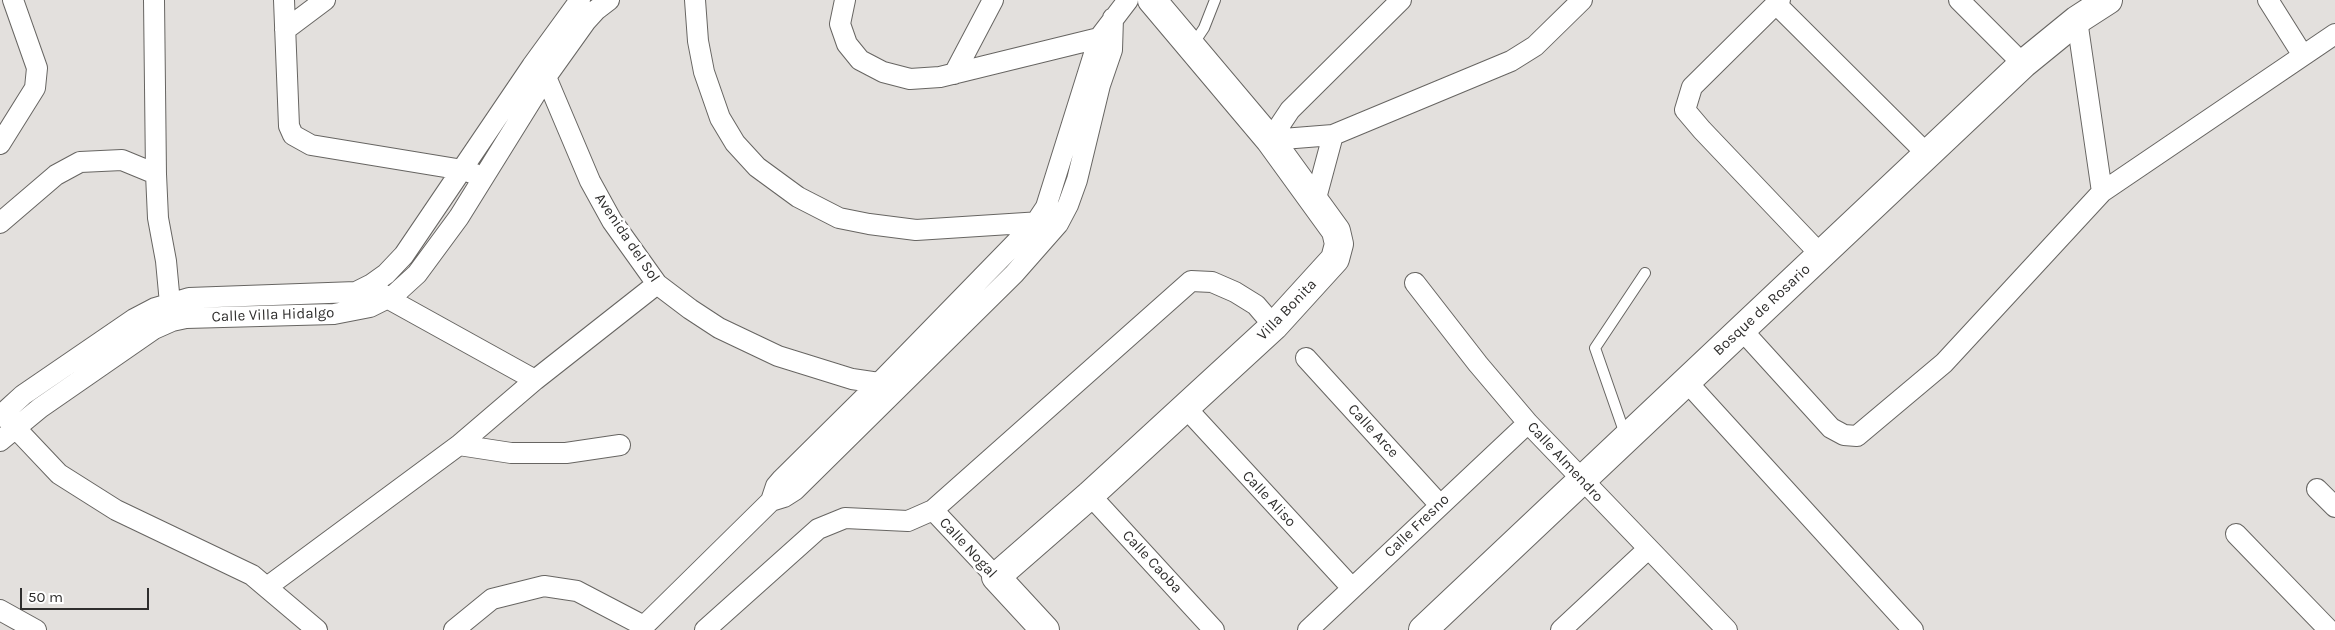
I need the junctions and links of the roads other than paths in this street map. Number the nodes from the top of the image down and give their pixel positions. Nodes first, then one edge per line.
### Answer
1 (13, 0) edge
2 (154, 0) edge
3 (284, 0) edge
4 (325, 0) edge
5 (580, 0) edge
6 (609, 0) edge
7 (695, 0) edge
8 (845, 0) edge
9 (993, 0) edge
10 (1128, 0) edge
11 (1152, 0) edge
12 (1215, 0) edge
13 (1401, 0) edge
14 (1582, 0) edge
15 (1958, 0) edge
16 (2108, 0) edge
17 (2268, 0) edge
18 (1778, 2) edge
19 (2077, 20) junction
20 (285, 30) junction
21 (2335, 34) edge
22 (1106, 39) junction
23 (1192, 47) junction
24 (2302, 54) junction
25 (2023, 64) junction
26 (954, 74) junction
27 (546, 77) junction
28 (1333, 135) junction
29 (1270, 140) junction
30 (0, 144) edge
31 (1927, 154) junction
32 (463, 170) junction
33 (156, 174) junction
34 (484, 178) junction
35 (2102, 192) junction
36 (1315, 202) junction
37 (1036, 222) junction
38 (0, 223) edge
39 (1058, 224) junction
40 (1821, 254) junction
41 (1645, 273) dead end
42 (1415, 283) dead end
43 (372, 284) junction
44 (657, 284) junction
45 (387, 298) junction
46 (171, 312) junction
47 (1274, 326) junction
48 (1741, 329) junction
49 (1306, 358) dead end
50 (535, 380) junction
51 (1686, 381) junction
52 (878, 383) junction
53 (1186, 408) junction
54 (1528, 423) junction
55 (4, 425) edge
56 (1627, 438) junction
57 (620, 445) dead end
58 (459, 446) junction
59 (1581, 480) junction
60 (2317, 488) dead end
61 (1090, 495) junction
62 (771, 501) junction
63 (1440, 504) junction
64 (2335, 507) edge
65 (933, 510) junction
66 (2236, 534) dead end
67 (1648, 549) junction
68 (996, 577) junction
69 (266, 587) junction
70 (1352, 588) junction
71 (0, 610) edge
72 (642, 628) edge
73 (36, 630) edge
74 (318, 630) edge
75 (454, 630) edge
76 (705, 630) edge
77 (1045, 630) edge
78 (1214, 630) edge
79 (1308, 630) edge
80 (1423, 630) edge
81 (1561, 630) edge
82 (1727, 630) edge
83 (1913, 630) edge
84 (2329, 630) edge

1 - 30 street
2 - 33 street
3 - 20 street
4 - 20 street
5 - 32 street, Calle Villa Hidalgo
6 - 27 street, Calle Villa Hidalgo
7 - 37 street
8 - 26 street
9 - 26 street
10 - 22 street
11 - 23 main road, Villa Bonita
12 - 23 lane
13 - 29 street
14 - 28 street
15 - 25 street
16 - 19 main road, Bosque de Rosario
17 - 24 street
18 - 31 street
18 - 40 street
19 - 25 main road, Bosque de Rosario
19 - 35 street
20 - 32 street
21 - 24 street
22 - 26 street
22 - 37 street
22 - 39 street
23 - 29 main road, Villa Bonita
24 - 35 street
25 - 31 main road, Bosque de Rosario
27 - 34 street, Calle Villa Hidalgo
27 - 44 street, Avenida del Sol
28 - 29 street
28 - 36 street
29 - 36 main road, Villa Bonita
31 - 40 main road, Bosque de Rosario
32 - 34 street
32 - 43 street, Calle Villa Hidalgo
33 - 38 street
33 - 46 street
34 - 45 street, Calle Villa Hidalgo
35 - 48 street
36 - 47 main road, Villa Bonita
37 - 39 street
37 - 52 street
39 - 62 street
40 - 48 main road, Bosque de Rosario
41 - 56 lane
42 - 54 street, Calle Almendro
43 - 45 street
43 - 46 street, Calle Villa Hidalgo
44 - 50 street
44 - 52 street, Avenida del Sol
45 - 46 street, Calle Villa Hidalgo
45 - 50 street
46 - 55 street, Calle Villa Hidalgo
47 - 53 main road, Villa Bonita
47 - 65 street
48 - 51 main road, Bosque de Rosario
49 - 63 street, Calle Arce
50 - 58 street
51 - 56 main road, Bosque de Rosario
51 - 83 street
52 - 62 street
53 - 61 main road, Villa Bonita
53 - 70 street, Calle Aliso
54 - 59 street, Calle Almendro
54 - 63 street, Calle Fresno
55 - 69 street
56 - 59 main road, Bosque de Rosario
57 - 58 street
58 - 69 street
59 - 67 street, Calle Almendro
59 - 80 main road, Bosque de Rosario
60 - 64 street
61 - 68 main road, Villa Bonita
61 - 78 street, Calle Caoba
62 - 72 street
63 - 70 street, Calle Fresno
65 - 68 street, Calle Nogal
65 - 76 street, Calle Nogal
66 - 84 street
67 - 81 street
67 - 82 street, Calle Almendro
68 - 77 main road, Calle Nogal
69 - 74 street
70 - 79 street, Calle Fresno
71 - 73 street
72 - 75 street

